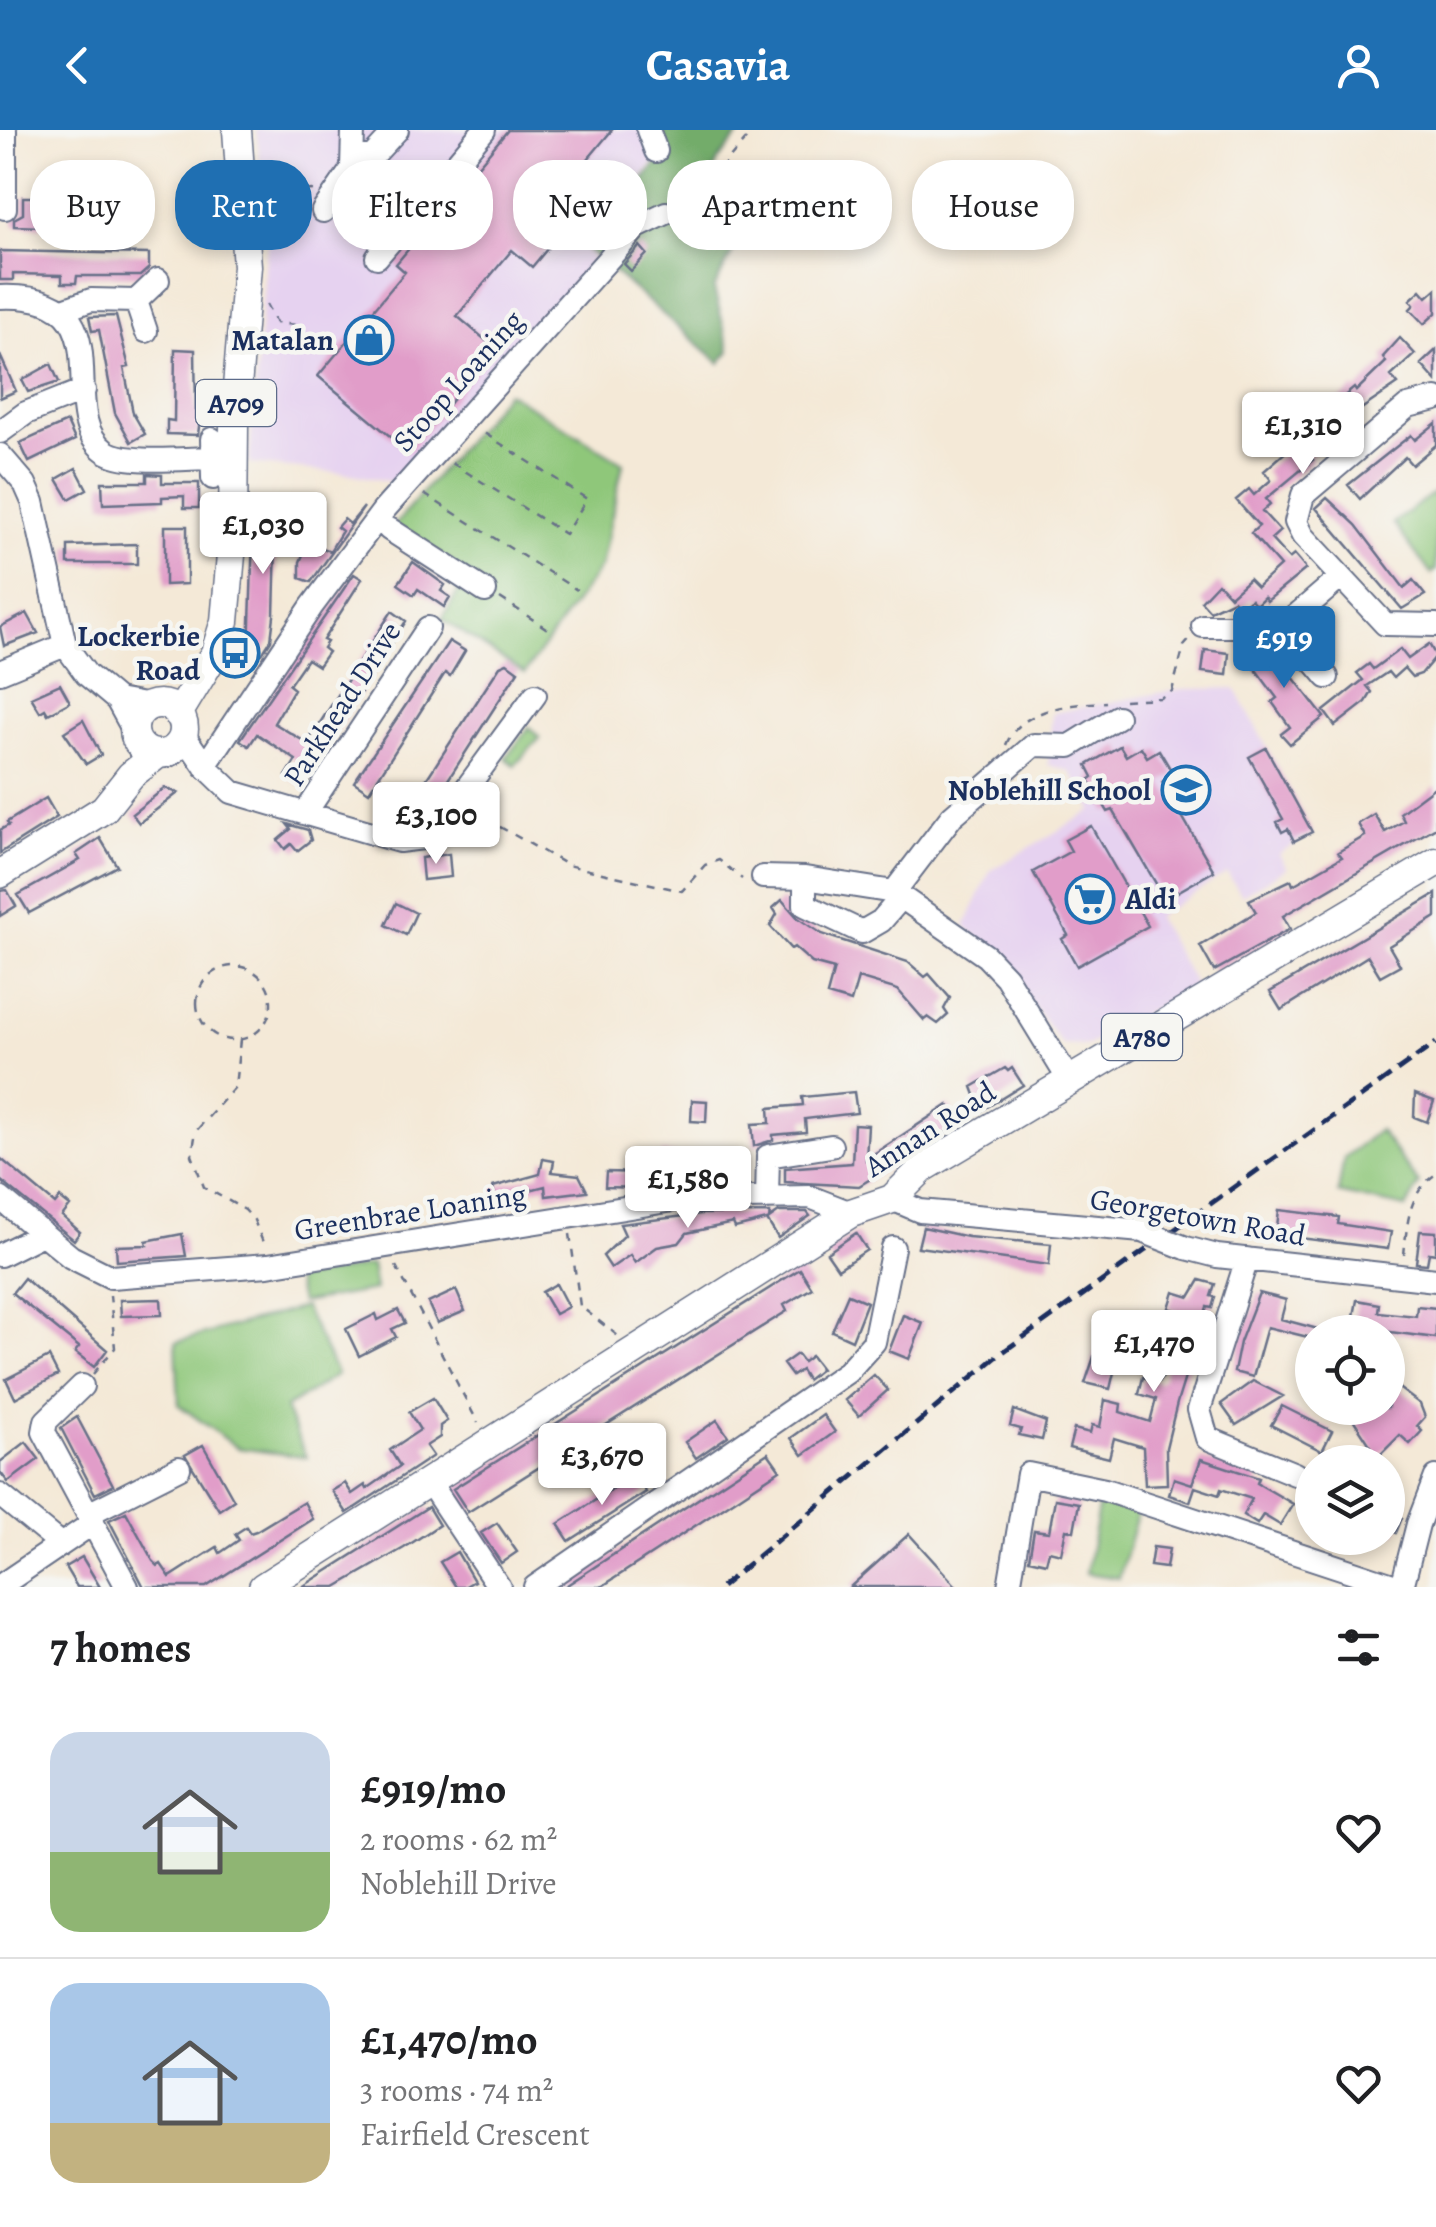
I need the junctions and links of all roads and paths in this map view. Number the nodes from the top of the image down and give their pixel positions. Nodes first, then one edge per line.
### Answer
1 (237, 130) edge
2 (354, 130) edge
3 (397, 130) edge
4 (484, 130) edge
5 (754, 130) edge
6 (4, 143) edge
7 (354, 158) junction
8 (312, 192) edge
9 (327, 206) joint
10 (5, 208) dead end
11 (666, 213) joint
12 (377, 257) dead end
13 (158, 280) dead end
14 (0, 297) edge
15 (136, 301) junction
16 (266, 303) dead end
17 (62, 310) junction
18 (298, 325) dead end
19 (146, 331) dead end
20 (84, 390) junction
21 (1436, 400) edge
22 (475, 427) dead end
23 (0, 432) edge
24 (0, 455) edge
25 (212, 458) dead end
26 (445, 458) dead end
27 (418, 491) dead end
28 (344, 562) junction
29 (1341, 577) junction
30 (577, 590) dead end
31 (486, 592) joint
32 (1436, 625) edge
33 (1203, 626) joint
34 (1284, 626) junction
35 (428, 628) dead end
36 (549, 630) dead end
37 (65, 645) junction
38 (0, 672) edge
39 (1328, 676) dead end
40 (535, 695) dead end
41 (1117, 716) dead end
42 (160, 729) junction
43 (205, 766) junction
44 (1004, 770) junction
45 (458, 803) junction
46 (306, 812) junction
47 (1436, 862) edge
48 (0, 874) edge
49 (763, 877) joint
50 (805, 878) junction
51 (897, 896) junction
52 (240, 1040) junction
53 (1069, 1080) junction
54 (832, 1146) dead end
55 (1436, 1174) edge
56 (0, 1198) edge
57 (767, 1198) junction
58 (892, 1199) junction
59 (851, 1213) junction
60 (570, 1218) junction
61 (42, 1234) junction
62 (386, 1247) junction
63 (893, 1248) dead end
64 (0, 1255) edge
65 (1247, 1259) junction
66 (268, 1265) junction
67 (111, 1277) junction
68 (1402, 1277) junction
69 (1436, 1280) edge
70 (630, 1352) junction
71 (82, 1386) joint
72 (488, 1442) junction
73 (179, 1468) dead end
74 (1295, 1474) dead end
75 (1436, 1477) edge
76 (428, 1480) junction
77 (0, 1495) edge
78 (91, 1519) junction
79 (60, 1544) junction
80 (279, 1583) edge
81 (0, 1586) edge
82 (127, 1587) edge
83 (499, 1587) edge
84 (535, 1587) edge
85 (1009, 1587) edge
86 (1401, 1587) edge

1 - 42 main road, A709
2 - 7 street
3 - 7 street
4 - 12 street
5 - 11 path
6 - 10 street
7 - 9 street
8 - 9 path
11 - 28 street, Stoop Loaning
13 - 15 street
14 - 17 street
15 - 17 street
15 - 19 street
16 - 18 path
17 - 20 street
20 - 23 street
20 - 25 street
21 - 29 street
22 - 26 path
24 - 37 street
27 - 30 path
28 - 31 street
28 - 43 street, Stoop Loaning
29 - 32 street
29 - 34 street
31 - 36 path
33 - 34 street
33 - 44 path
34 - 39 street
35 - 46 street, Parkhead Drive
37 - 38 street
37 - 42 street
40 - 45 street
41 - 44 street
42 - 43 street
42 - 48 main road
43 - 46 street
44 - 51 street
45 - 46 street
45 - 49 path
47 - 53 main road, Annan Road / A780
49 - 50 street
50 - 51 street
50 - 51 street
51 - 53 street
52 - 52 path
52 - 66 path
53 - 58 main road, Annan Road / A780
54 - 57 street
55 - 68 path
56 - 61 street
57 - 59 street, Greenbrae Loaning
57 - 60 street, Greenbrae Loaning
58 - 59 main road, Annan Road / A780
58 - 65 street, Georgetown Road, bridge
59 - 70 main road, Annan Road / A780
60 - 62 street, Greenbrae Loaning
60 - 70 path
61 - 64 street
61 - 67 street
62 - 66 street, Greenbrae Loaning
62 - 72 path
63 - 84 street
65 - 68 street, Georgetown Road
65 - 74 street
66 - 67 street, Greenbrae Loaning
67 - 71 path
68 - 69 street, Georgetown Road
70 - 72 main road, Annan Road / A780
71 - 78 street
72 - 76 main road, Annan Road / A780
73 - 78 street
75 - 86 street
76 - 80 main road, Annan Road / A780
76 - 83 street
77 - 79 street
78 - 79 street
78 - 82 street
79 - 81 street
85 - 86 street

